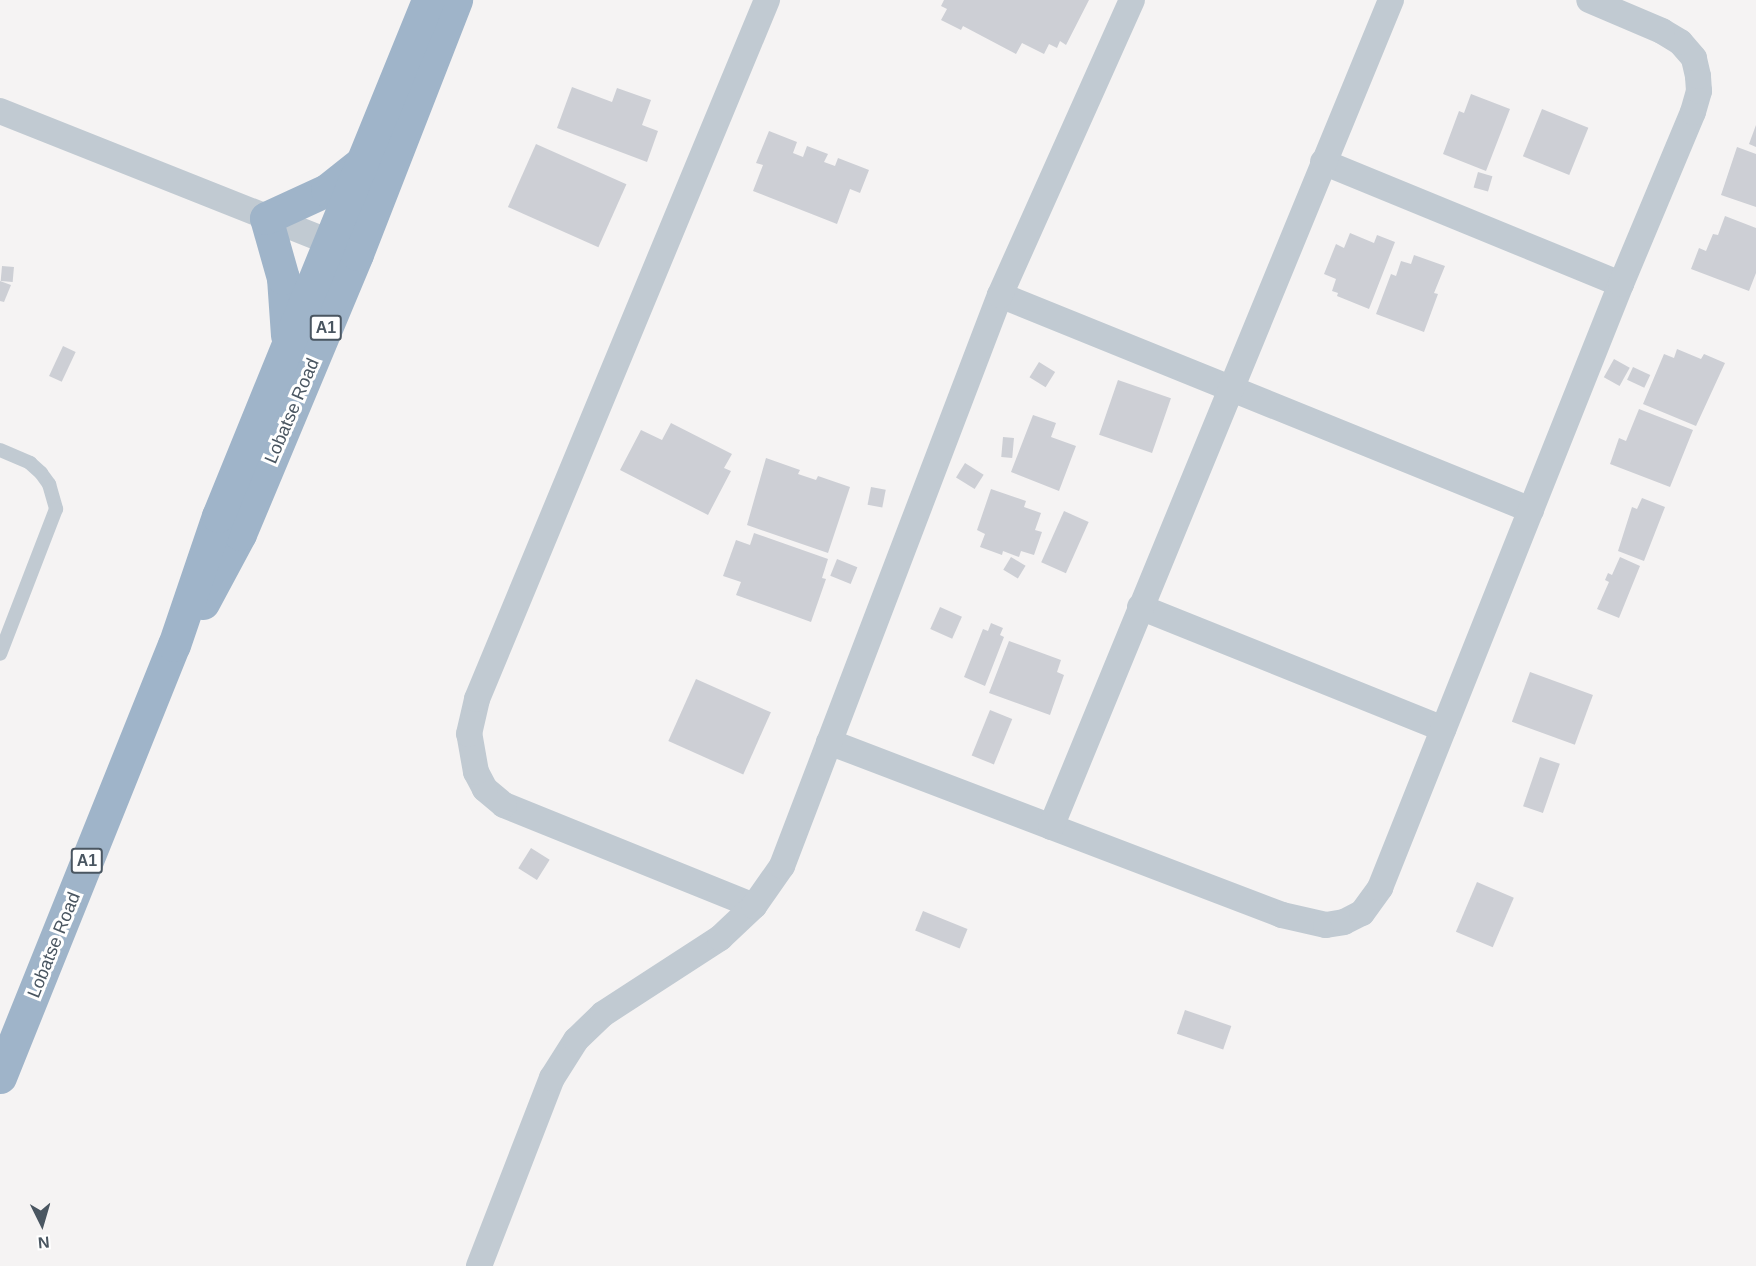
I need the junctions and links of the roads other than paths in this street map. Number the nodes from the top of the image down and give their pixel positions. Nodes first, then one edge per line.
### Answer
1 (428, 0) edge
2 (456, 0) edge
3 (767, 0) edge
4 (1132, 0) edge
5 (1391, 0) edge
6 (1590, 0) edge
7 (0, 111) edge
8 (363, 162) junction
9 (1323, 162) junction
10 (266, 218) junction
11 (344, 248) junction
12 (1621, 284) junction
13 (1000, 295) junction
14 (287, 349) junction
15 (1230, 389) junction
16 (0, 450) edge
17 (1531, 510) junction
18 (1140, 607) junction
19 (174, 645) junction
20 (0, 654) edge
21 (1443, 729) junction
22 (829, 742) junction
23 (1051, 827) junction
24 (754, 906) junction
25 (0, 1077) edge
26 (479, 1266) edge

1 - 8 highway, Lobatse Road / A1
2 - 11 highway, Lobatse Road / A1
3 - 24 street
4 - 13 street
5 - 9 street
6 - 12 street
7 - 10 street
8 - 10 highway
8 - 11 highway, Lobatse Road / A1
9 - 12 street
9 - 15 street
10 - 11 street
10 - 14 highway
11 - 14 highway, Lobatse Road / A1
11 - 19 highway, Lobatse Road / A1
12 - 17 street
13 - 15 street
13 - 22 street
14 - 19 highway, Lobatse Road / A1
15 - 17 street
15 - 18 street
16 - 20 lane
17 - 21 street
18 - 21 street
18 - 23 street
19 - 25 highway, Lobatse Road / A1
21 - 23 street
22 - 23 street
22 - 24 street
24 - 26 street

